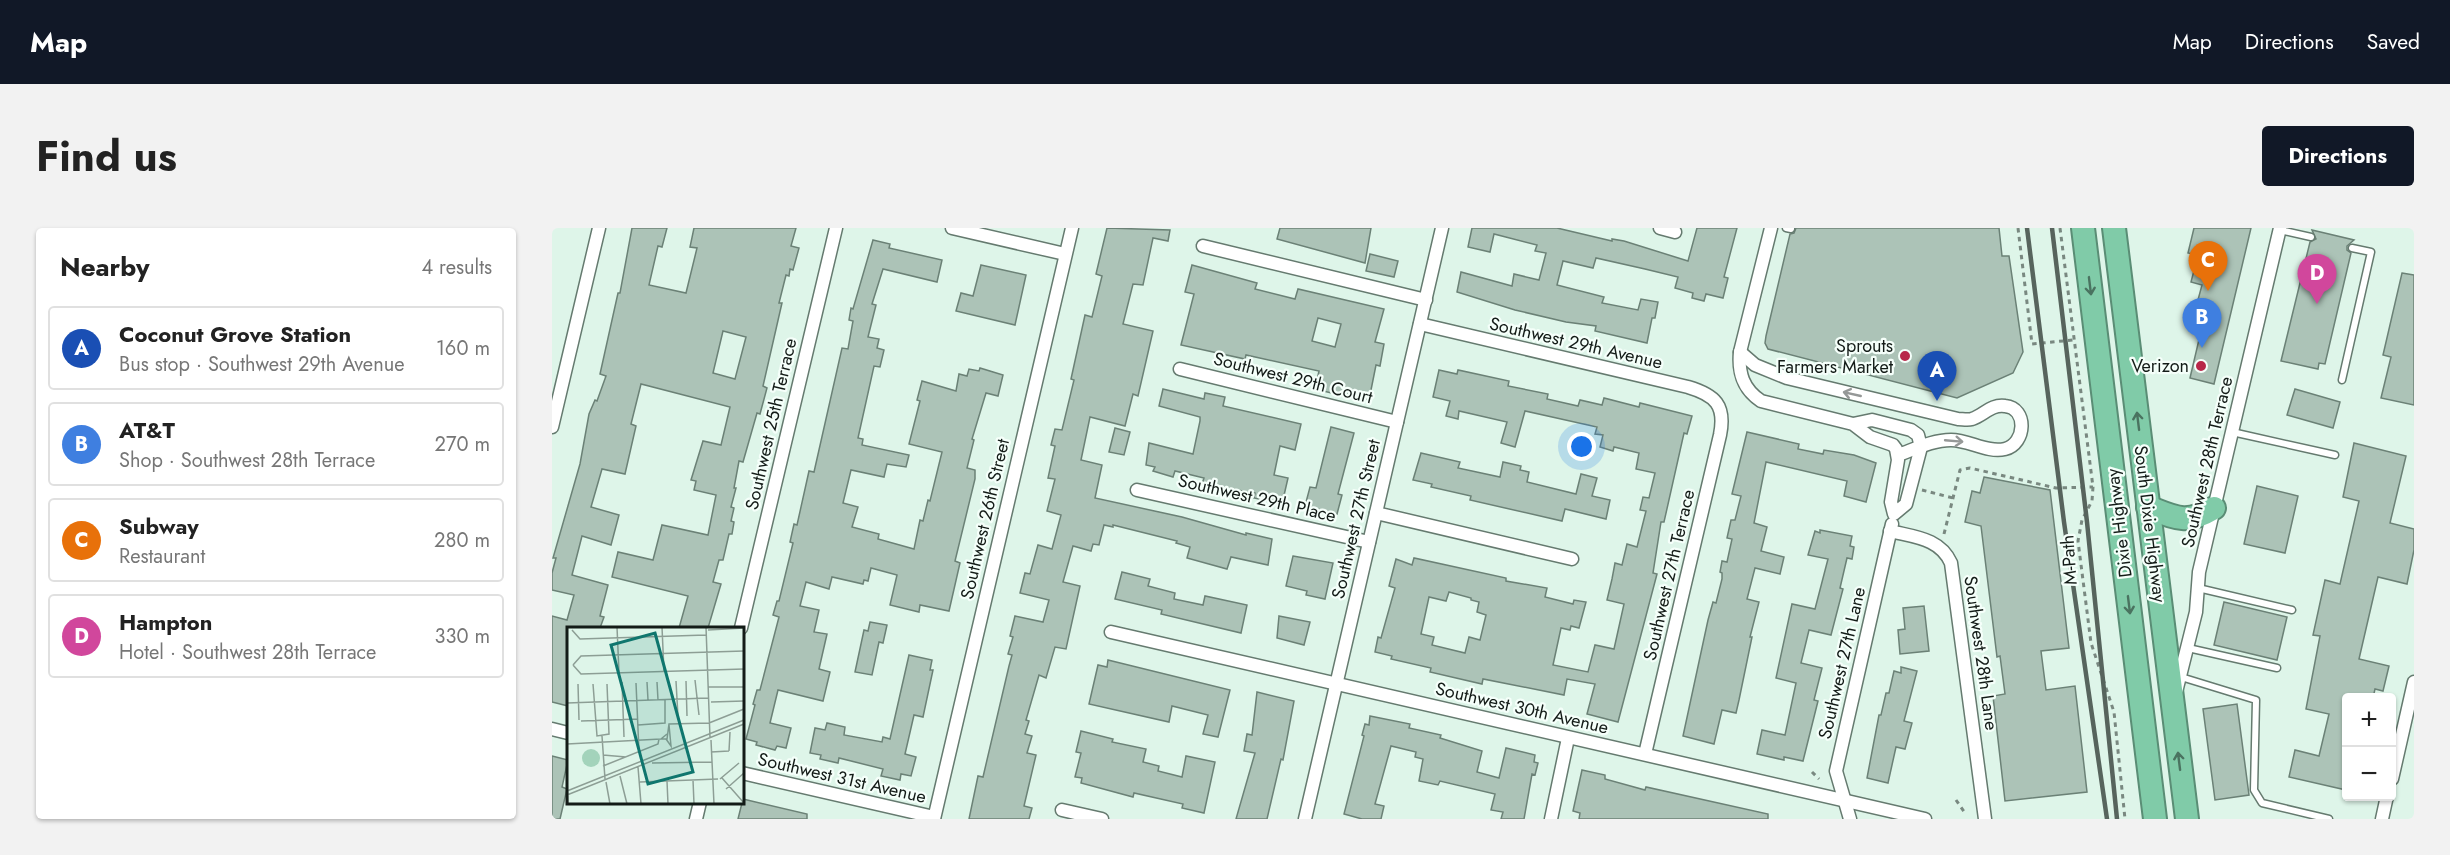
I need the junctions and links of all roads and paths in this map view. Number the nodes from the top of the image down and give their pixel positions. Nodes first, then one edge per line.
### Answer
1 (599, 228) edge
2 (836, 228) edge
3 (952, 228) edge
4 (1072, 228) edge
5 (1442, 228) edge
6 (1660, 228) edge
7 (1771, 228) edge
8 (2018, 228) edge
9 (2060, 228) edge
10 (2083, 228) edge
11 (2114, 228) edge
12 (2280, 229) edge
13 (1675, 232) dead end
14 (2311, 237) dead end
15 (1203, 246) dead end
16 (2352, 248) dead end
17 (1065, 254) junction
18 (1426, 300) junction
19 (1420, 324) junction
20 (2073, 340) junction
21 (1740, 352) junction
22 (1180, 369) dead end
23 (2342, 380) dead end
24 (1719, 405) joint
25 (1397, 422) junction
26 (1853, 424) junction
27 (552, 427) edge
28 (2232, 432) junction
29 (1921, 447) junction
30 (1898, 455) junction
31 (2335, 455) dead end
32 (2093, 487) junction
33 (1137, 489) dead end
34 (1917, 489) dead end
35 (1953, 498) junction
36 (2148, 507) junction
37 (2214, 508) junction
38 (1376, 513) junction
39 (1894, 514) junction
40 (1890, 531) junction
41 (1944, 534) dead end
42 (1369, 542) junction
43 (1572, 560) dead end
44 (2198, 588) junction
45 (2292, 610) dead end
46 (741, 627) edge
47 (1111, 632) dead end
48 (2188, 648) junction
49 (2277, 668) dead end
50 (2181, 677) junction
51 (2414, 682) edge
52 (1336, 684) junction
53 (2173, 705) junction
54 (552, 729) edge
55 (567, 733) edge
56 (1568, 738) junction
57 (1646, 754) junction
58 (2396, 758) edge
59 (1812, 772) dead end
60 (744, 773) edge
61 (1819, 779) dead end
62 (1844, 800) junction
63 (1956, 800) dead end
64 (2387, 801) edge
65 (700, 804) edge
66 (1062, 810) dead end
67 (1965, 813) dead end
68 (934, 818) edge
69 (696, 819) edge
70 (1102, 819) edge
71 (1305, 819) edge
72 (1551, 819) edge
73 (1850, 819) edge
74 (1925, 819) edge
75 (1985, 819) edge
76 (2125, 819) edge
77 (2155, 819) edge
78 (2187, 819) edge
79 (2329, 819) edge
80 (2382, 819) edge

1 - 27 street
2 - 46 street, Southwest 25th Terrace
3 - 17 street
4 - 17 street, Southwest 26th Street
5 - 18 street, Southwest 27th Street
6 - 13 street
7 - 21 street
8 - 20 path
9 - 20 path, M-Path
10 -> 77 highway, Dixie Highway
36 -> 11 highway, South Dixie Highway
12 - 14 lane
12 - 28 street, Southwest 28th Terrace
15 - 18 street
16 - 23 lane
17 - 68 street, Southwest 26th Street
18 - 19 street, Southwest 27th Street
19 - 24 street, Southwest 29th Avenue
19 - 25 street, Southwest 27th Street
20 - 32 path, M-Path
21 - 26 street
29 -> 21 street
22 - 25 street, Southwest 29th Court
24 - 57 street, Southwest 27th Terrace
25 - 38 street, Southwest 27th Street
26 - 29 street
26 - 30 street
28 - 31 lane
28 - 37 street, Southwest 28th Terrace
29 - 30 street
29 - 39 street, Southwest 27th Lane
30 - 39 street, Southwest 27th Lane
32 - 35 path
32 - 76 path, M-Path
33 - 42 street, Southwest 29th Place
34 - 35 path
35 - 41 path
36 - 37 highway
36 - 53 highway, South Dixie Highway
37 - 44 street, Southwest 28th Terrace
38 - 42 street, Southwest 27th Street
38 - 43 street
39 - 40 street, Southwest 27th Lane
40 - 62 street, Southwest 27th Lane
40 - 75 street, Southwest 28th Lane
42 - 52 street, Southwest 27th Street
44 - 45 lane
44 - 48 street, Southwest 28th Terrace
47 - 52 street, Southwest 30th Avenue
48 - 49 lane
48 - 50 street, Southwest 28th Terrace
50 - 53 street, Southwest 28th Terrace
50 - 79 lane
51 - 58 street
52 - 56 street, Southwest 30th Avenue
52 - 71 street, Southwest 27th Street
78 -> 53 highway, South Dixie Highway
54 - 55 street
56 - 57 street, Southwest 30th Avenue
56 - 72 street
57 - 62 street, Southwest 30th Avenue
59 - 61 path
60 - 68 street, Southwest 31st Avenue
62 - 73 street, Southwest 27th Lane
62 - 74 street, Southwest 30th Avenue
63 - 67 path
64 - 80 street
65 - 69 street
66 - 70 street

